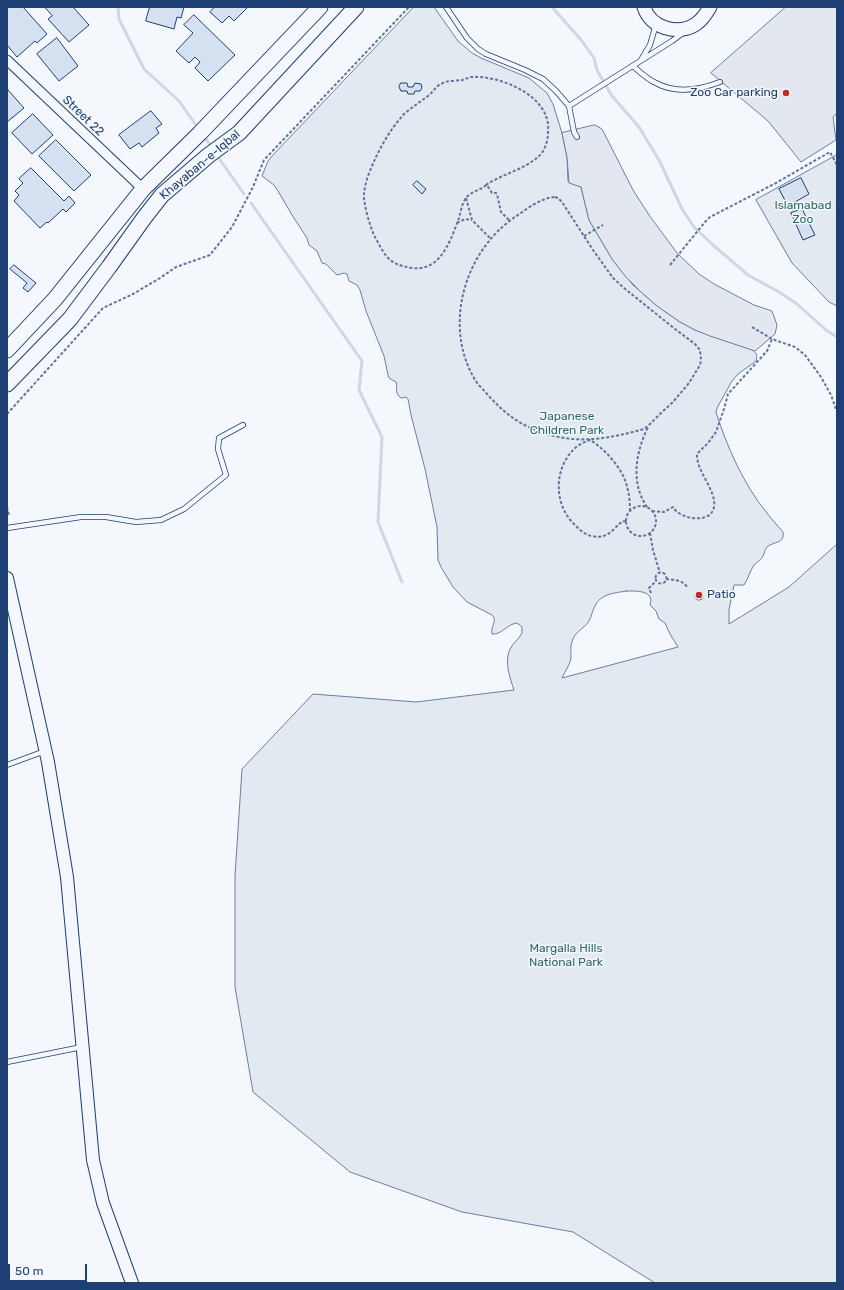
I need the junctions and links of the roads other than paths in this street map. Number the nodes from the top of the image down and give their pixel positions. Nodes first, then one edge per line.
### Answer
1 (320, 7) edge
2 (356, 7) edge
3 (446, 7) edge
4 (644, 7) edge
5 (710, 7) edge
6 (656, 23) junction
7 (689, 28) junction
8 (7, 60) edge
9 (640, 61) junction
10 (633, 66) junction
11 (720, 82) dead end
12 (570, 106) junction
13 (577, 138) dead end
14 (143, 189) junction
15 (7, 350) edge
16 (7, 384) edge
17 (243, 425) dead end
18 (7, 528) edge
19 (7, 578) edge
20 (45, 752) junction
21 (7, 765) edge
22 (82, 1046) junction
23 (7, 1062) edge
24 (132, 1283) edge

1 - 14 main road, Khayaban-e-Iqbal
2 - 16 main road, Khayaban-e-Iqbal
3 - 12 lane
4 - 6 main road
5 - 7 main road
6 - 7 main road
6 - 9 lane
7 - 9 lane
8 - 14 street, Street 22
9 - 10 lane
10 - 11 lane
10 - 12 lane
12 - 13 lane
14 - 15 main road, Khayaban-e-Iqbal
17 - 18 lane
19 - 20 street
20 - 21 lane
20 - 22 street
22 - 23 lane
22 - 24 street

